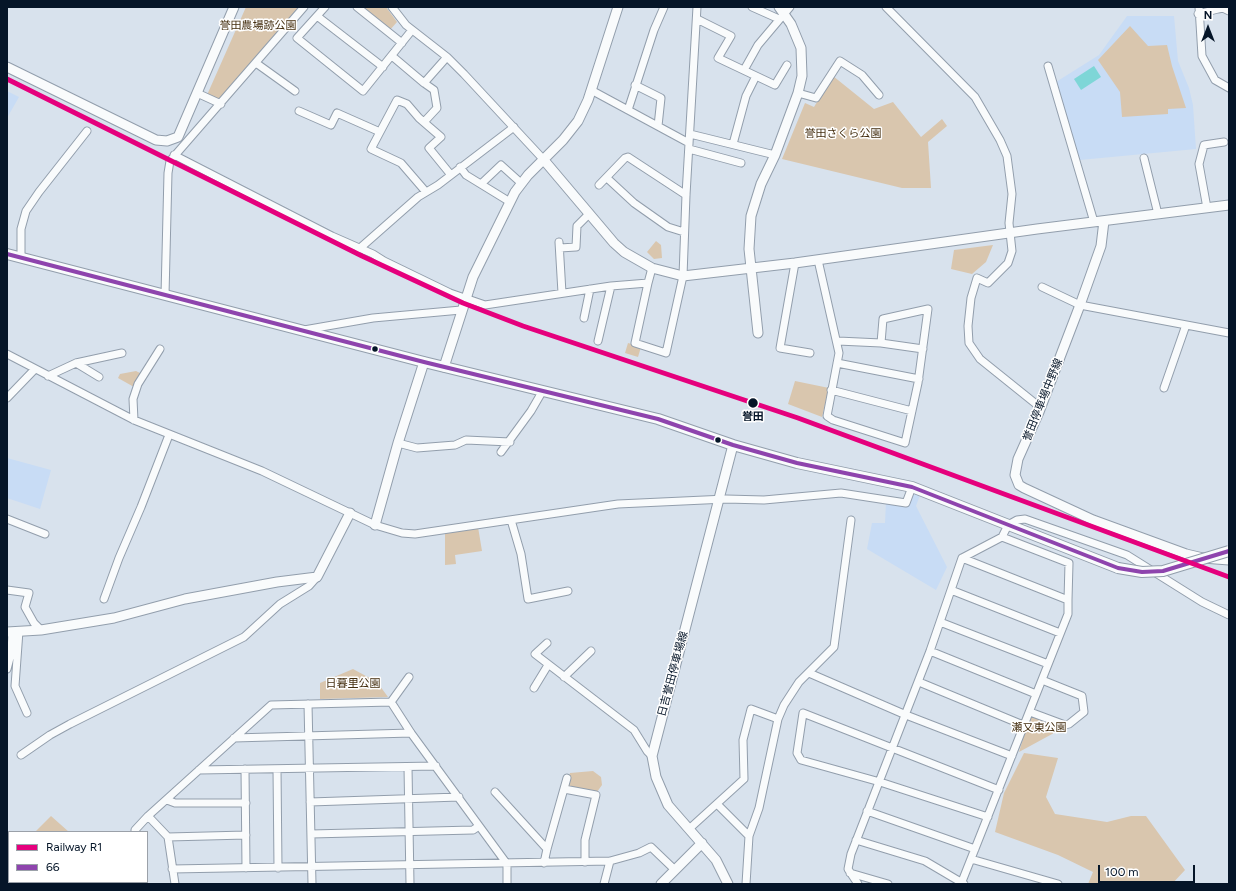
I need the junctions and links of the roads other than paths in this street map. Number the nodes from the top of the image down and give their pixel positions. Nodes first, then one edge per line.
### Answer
1 (234, 7) edge
2 (304, 7) edge
3 (325, 7) edge
4 (357, 7) edge
5 (392, 7) edge
6 (618, 7) edge
7 (664, 7) edge
8 (697, 7) edge
9 (752, 7) edge
10 (886, 7) edge
11 (783, 11) edge
12 (1198, 11) edge
13 (1229, 11) edge
14 (317, 16) junction
15 (697, 18) junction
16 (412, 30) junction
17 (402, 43) junction
18 (392, 56) junction
19 (447, 57) junction
20 (256, 63) junction
21 (787, 65) dead end
22 (1048, 66) dead end
23 (7, 67) edge
24 (383, 67) junction
25 (744, 70) junction
26 (756, 76) junction
27 (424, 83) junction
28 (635, 85) junction
29 (1229, 88) edge
30 (591, 90) junction
31 (294, 91) dead end
32 (197, 93) junction
33 (798, 93) junction
34 (879, 95) dead end
35 (221, 104) junction
36 (628, 110) junction
37 (299, 111) dead end
38 (424, 122) junction
39 (658, 126) junction
40 (514, 127) junction
41 (87, 131) dead end
42 (380, 132) junction
43 (690, 134) junction
44 (1224, 142) dead end
45 (733, 144) junction
46 (689, 146) junction
47 (174, 155) junction
48 (775, 155) junction
49 (1144, 158) dead end
50 (543, 159) junction
51 (741, 163) dead end
52 (460, 168) junction
53 (451, 175) junction
54 (606, 178) junction
55 (521, 183) junction
56 (481, 184) junction
57 (599, 185) dead end
58 (426, 192) junction
59 (686, 195) junction
60 (510, 202) junction
61 (1229, 205) edge
62 (1206, 208) junction
63 (589, 214) junction
64 (1158, 214) junction
65 (1104, 221) junction
66 (1094, 222) junction
67 (684, 232) junction
68 (1009, 233) junction
69 (359, 249) junction
70 (7, 254) edge
71 (21, 258) junction
72 (818, 260) junction
73 (795, 263) junction
74 (652, 268) junction
75 (751, 268) junction
76 (683, 276) junction
77 (648, 283) junction
78 (611, 286) junction
79 (1042, 287) dead end
80 (590, 290) junction
81 (562, 293) junction
82 (164, 295) junction
83 (465, 297) junction
84 (1080, 305) junction
85 (461, 310) junction
86 (584, 318) dead end
87 (1186, 325) junction
88 (304, 330) junction
89 (758, 333) dead end
90 (1229, 333) edge
91 (598, 341) dead end
92 (838, 341) junction
93 (881, 343) junction
94 (160, 349) dead end
95 (923, 349) junction
96 (122, 353) dead end
97 (810, 353) dead end
98 (7, 354) edge
99 (424, 362) junction
100 (76, 363) junction
101 (837, 363) junction
102 (444, 367) junction
103 (35, 369) junction
104 (48, 376) junction
105 (99, 377) dead end
106 (919, 379) junction
107 (1164, 388) dead end
108 (831, 390) junction
109 (542, 392) junction
110 (7, 398) edge
111 (1041, 408) junction
112 (912, 411) junction
113 (134, 420) junction
114 (169, 435) junction
115 (510, 442) junction
116 (398, 443) junction
117 (733, 445) junction
118 (501, 452) dead end
119 (912, 487) junction
120 (718, 500) junction
121 (350, 513) junction
122 (7, 519) edge
123 (511, 520) junction
124 (851, 520) dead end
125 (375, 525) junction
126 (1008, 526) junction
127 (45, 534) dead end
128 (1002, 537) junction
129 (1229, 551) edge
130 (962, 558) junction
131 (1229, 560) edge
132 (317, 577) junction
133 (7, 590) edge
134 (951, 590) junction
135 (568, 591) dead end
136 (104, 599) dead end
137 (1068, 600) junction
138 (1229, 615) edge
139 (940, 622) junction
140 (41, 630) junction
141 (13, 632) edge
142 (1060, 632) junction
143 (546, 643) dead end
144 (591, 651) dead end
145 (930, 651) junction
146 (1048, 664) junction
147 (548, 665) junction
148 (7, 669) edge
149 (809, 673) junction
150 (409, 677) dead end
151 (564, 677) junction
152 (1042, 680) junction
153 (919, 682) junction
154 (534, 688) dead end
155 (1036, 694) junction
156 (391, 702) junction
157 (308, 704) junction
158 (1030, 712) junction
159 (27, 713) dead end
160 (906, 715) junction
161 (778, 719) junction
162 (1023, 725) junction
163 (411, 733) junction
164 (309, 736) junction
165 (234, 738) junction
166 (893, 748) junction
167 (21, 754) dead end
168 (652, 756) junction
169 (1012, 756) junction
170 (408, 766) junction
171 (436, 766) junction
172 (309, 768) junction
173 (245, 769) junction
174 (277, 769) junction
175 (200, 770) junction
176 (567, 778) dead end
177 (880, 782) junction
178 (564, 789) junction
179 (998, 790) junction
180 (496, 792) dead end
181 (459, 797) junction
182 (408, 799) junction
183 (167, 800) junction
184 (310, 802) junction
185 (246, 803) junction
186 (717, 804) junction
187 (867, 811) junction
188 (148, 816) junction
189 (988, 817) junction
190 (480, 826) junction
191 (689, 829) junction
192 (135, 831) edge
193 (409, 832) junction
194 (311, 834) junction
195 (246, 835) junction
196 (168, 836) junction
197 (749, 836) junction
198 (856, 840) junction
199 (702, 843) junction
200 (547, 849) junction
201 (975, 849) junction
202 (972, 859) junction
203 (610, 861) junction
204 (585, 862) junction
205 (544, 863) junction
206 (507, 864) junction
207 (410, 866) junction
208 (312, 867) junction
209 (246, 868) junction
210 (278, 868) junction
211 (172, 869) junction
212 (676, 870) junction
213 (849, 873) junction
214 (175, 884) edge
215 (312, 884) edge
216 (410, 884) edge
217 (506, 884) edge
218 (604, 884) edge
219 (660, 884) edge
220 (728, 884) edge
221 (746, 884) edge
222 (858, 884) edge
223 (888, 884) edge
224 (962, 884) edge
225 (1058, 884) edge

1 - 32 street
2 - 20 street
3 - 14 street
4 - 17 street
5 - 16 street
6 - 30 street
7 - 28 street
8 - 15 street
9 - 11 street
10 - 68 street
11 - 25 street
11 - 33 street
12 - 13 street
12 - 29 street
14 - 24 street
14 - 24 street
15 - 25 street
15 - 43 street
16 - 17 street
16 - 19 street
17 - 18 street
18 - 24 street
18 - 27 street
19 - 27 street
19 - 40 street
20 - 31 street
20 - 35 street
21 - 26 street
22 - 66 street
23 - 32 street
25 - 26 street
26 - 45 street
27 - 38 street
28 - 36 street
28 - 39 street
30 - 36 street
30 - 50 street
32 - 35 street
33 - 34 street
33 - 48 street
35 - 47 street
36 - 39 street
37 - 42 street
38 - 42 street
38 - 53 street
39 - 46 street
40 - 50 street
40 - 52 street
41 - 71 street
42 - 58 street
43 - 45 street
43 - 46 street
44 - 62 street
45 - 48 street
46 - 51 street
46 - 59 street
47 - 69 street
47 - 82 street
48 - 75 street
49 - 64 street
50 - 55 street
50 - 63 street
52 - 53 street
52 - 56 street
53 - 58 street
54 - 57 street
54 - 59 street
54 - 67 street
55 - 56 street
55 - 60 street
56 - 60 street
58 - 69 street
59 - 67 street
60 - 83 street
61 - 62 street
62 - 64 street
63 - 74 street
63 - 81 street
64 - 65 street
65 - 66 street
65 - 84 street, 誉田停車場中野線
66 - 68 street
67 - 76 street
68 - 72 street
68 - 111 street
69 - 83 street
70 - 71 main road
71 - 82 main road
72 - 73 street
72 - 92 street
73 - 75 street
73 - 97 street
74 - 76 street
74 - 77 street
75 - 76 street
75 - 89 street
76 - 77 street
77 - 78 street
78 - 80 street
78 - 91 street
79 - 84 street
80 - 81 street
80 - 86 street
81 - 83 street
82 - 88 main road
83 - 85 street
84 - 87 street
84 - 111 street, 誉田停車場中野線
85 - 88 street
85 - 102 street
87 - 90 street
87 - 107 street
88 - 99 main road
92 - 93 street
92 - 101 street
93 - 95 street
93 - 95 street
94 - 113 street
95 - 106 street
96 - 100 street
98 - 103 street
99 - 102 main road
99 - 116 street
100 - 104 street
100 - 105 street
101 - 106 street
101 - 108 street
102 - 109 main road
103 - 104 street
103 - 110 street
104 - 113 street
106 - 112 street
108 - 112 street
108 - 112 street
109 - 115 street
109 - 117 main road
111 - 131 street, 誉田停車場中野線
113 - 114 street
114 - 121 street
114 - 136 street
115 - 116 street
115 - 118 street
116 - 125 street
117 - 119 main road
117 - 120 street, 日吉誉田停車場線
119 - 120 street
119 - 126 main road
120 - 123 street
120 - 168 street, 日吉誉田停車場線
121 - 125 street
121 - 132 street
122 - 127 street
123 - 125 street
123 - 135 street
124 - 149 street
126 - 128 street
126 - 129 main road, bridge
126 - 138 street
128 - 130 street
128 - 137 street
130 - 134 street
130 - 137 street
132 - 140 street
132 - 167 street
133 - 140 street
134 - 139 street
134 - 142 street
137 - 142 street
139 - 145 street
139 - 146 street
140 - 141 street
141 - 148 street
141 - 159 street
142 - 146 street
143 - 147 street
144 - 151 street
145 - 153 street
145 - 155 street
146 - 152 street
147 - 151 street
147 - 154 street
149 - 160 street
149 - 161 street
150 - 156 street
151 - 168 street
152 - 155 street
152 - 158 street
153 - 160 street
153 - 162 street
155 - 158 street
156 - 157 street
156 - 163 street
157 - 164 street
157 - 165 street
158 - 162 street
160 - 166 street
160 - 169 street
161 - 186 street
161 - 197 street
162 - 169 street
163 - 164 street
163 - 171 street
164 - 165 street
164 - 172 street
165 - 175 street
166 - 177 street
166 - 177 street
166 - 179 street
168 - 191 street, 日吉誉田停車場線
169 - 179 street
170 - 171 street
170 - 172 street
170 - 182 street
171 - 181 street
172 - 174 street
172 - 184 street
173 - 174 street
173 - 175 street
173 - 185 street
174 - 210 street
175 - 183 street
176 - 178 street
177 - 187 street
177 - 189 street
178 - 200 street
178 - 204 street
179 - 189 street
180 - 200 street
181 - 182 street
181 - 190 street
182 - 184 street
182 - 193 street
183 - 185 street
183 - 188 street
184 - 194 street
185 - 195 street
186 - 191 street
186 - 197 street
187 - 198 street
187 - 201 street
188 - 192 street
188 - 196 street
189 - 201 street
190 - 193 street
190 - 206 street
191 - 199 street, 日吉誉田停車場線
193 - 194 street
193 - 207 street
194 - 208 street
195 - 196 street
195 - 209 street
196 - 211 street
197 - 221 street
198 - 213 street
198 - 224 street
199 - 212 street
199 - 220 street, 日吉誉田停車場線
200 - 205 street
201 - 202 street
202 - 224 street
202 - 225 street
203 - 204 street
203 - 212 street
203 - 218 street
204 - 205 street
205 - 206 street
206 - 207 street
206 - 217 street
207 - 208 street
207 - 216 street
208 - 210 street
208 - 215 street
209 - 210 street
209 - 211 street
211 - 214 street
212 - 219 street
213 - 222 street
213 - 223 street

